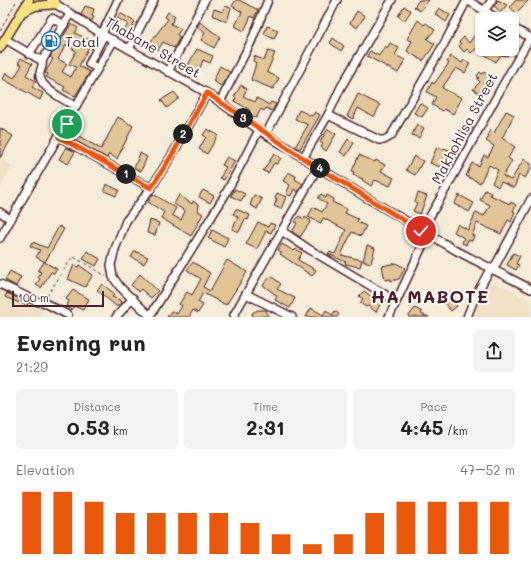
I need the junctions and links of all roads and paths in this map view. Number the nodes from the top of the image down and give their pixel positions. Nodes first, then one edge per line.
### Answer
1 (17, 0) edge
2 (29, 0) edge
3 (118, 0) edge
4 (154, 0) edge
5 (205, 0) edge
6 (268, 0) edge
7 (337, 0) edge
8 (392, 0) edge
9 (467, 0) edge
10 (492, 0) edge
11 (53, 1) edge
12 (484, 11) joint
13 (22, 12) junction
14 (70, 14) junction
15 (64, 25) junction
16 (0, 31) edge
17 (519, 31) edge
18 (103, 34) junction
19 (530, 38) edge
20 (5, 39) junction
21 (114, 40) junction
22 (0, 48) edge
23 (129, 49) junction
24 (29, 54) junction
25 (42, 61) junction
26 (98, 68) junction
27 (168, 72) junction
28 (207, 93) junction
29 (220, 102) junction
30 (76, 107) junction
31 (328, 114) junction
32 (259, 130) junction
33 (266, 134) junction
34 (59, 137) junction
35 (303, 158) junction
36 (318, 167) junction
37 (151, 188) junction
38 (531, 199) edge
39 (0, 212) edge
40 (10, 219) junction
41 (282, 231) junction
42 (424, 233) junction
43 (0, 238) edge
44 (491, 269) junction
45 (113, 277) junction
46 (0, 284) edge
47 (531, 289) edge
48 (246, 294) junction
49 (133, 298) junction
50 (396, 301) junction
51 (43, 302) junction
52 (68, 315) dead end
53 (234, 315) dead end
54 (150, 316) edge
55 (116, 317) edge
56 (292, 317) edge
57 (389, 317) edge
58 (467, 317) edge

1 - 16 path
2 - 13 main road
3 - 18 street
4 - 23 street
5 - 27 street
6 - 29 street
7 - 33 street
8 - 31 street
9 - 12 street
9 - 31 street
10 - 12 street
11 - 13 main road
11 - 14 street, Thabane Street
13 - 20 main road
14 - 15 street
14 - 18 street, Thabane Street
15 - 24 street
15 - 25 street
17 - 19 street
18 - 21 street, Thabane Street
18 - 26 street
19 - 42 street, Makhohlisa Street
20 - 22 main road
20 - 24 street
21 - 23 street, Thabane Street
21 - 26 street
23 - 27 street, Thabane Street
24 - 25 street
25 - 30 street
26 - 30 street
27 - 28 street, Thabane Street
28 - 29 street, Thabane Street
28 - 37 street
29 - 32 street, Thabane Street
30 - 34 street
31 - 35 street
32 - 33 street, Thabane Street
32 - 54 street
33 - 35 street, Thabane Street
34 - 37 street
34 - 40 street
35 - 36 street, Thabane Street
36 - 41 street
36 - 42 street, Thabane Street
37 - 45 street
38 - 44 street
39 - 40 street
40 - 43 street
41 - 48 street
41 - 50 street
42 - 44 street, Thabane Street
42 - 50 street, Makhohlisa Street
44 - 47 street, Thabane Street
44 - 58 street
45 - 49 street
45 - 51 path
46 - 51 street
48 - 53 street
48 - 56 street
49 - 54 street
49 - 55 street
50 - 57 street, Makhohlisa Street
51 - 52 street

